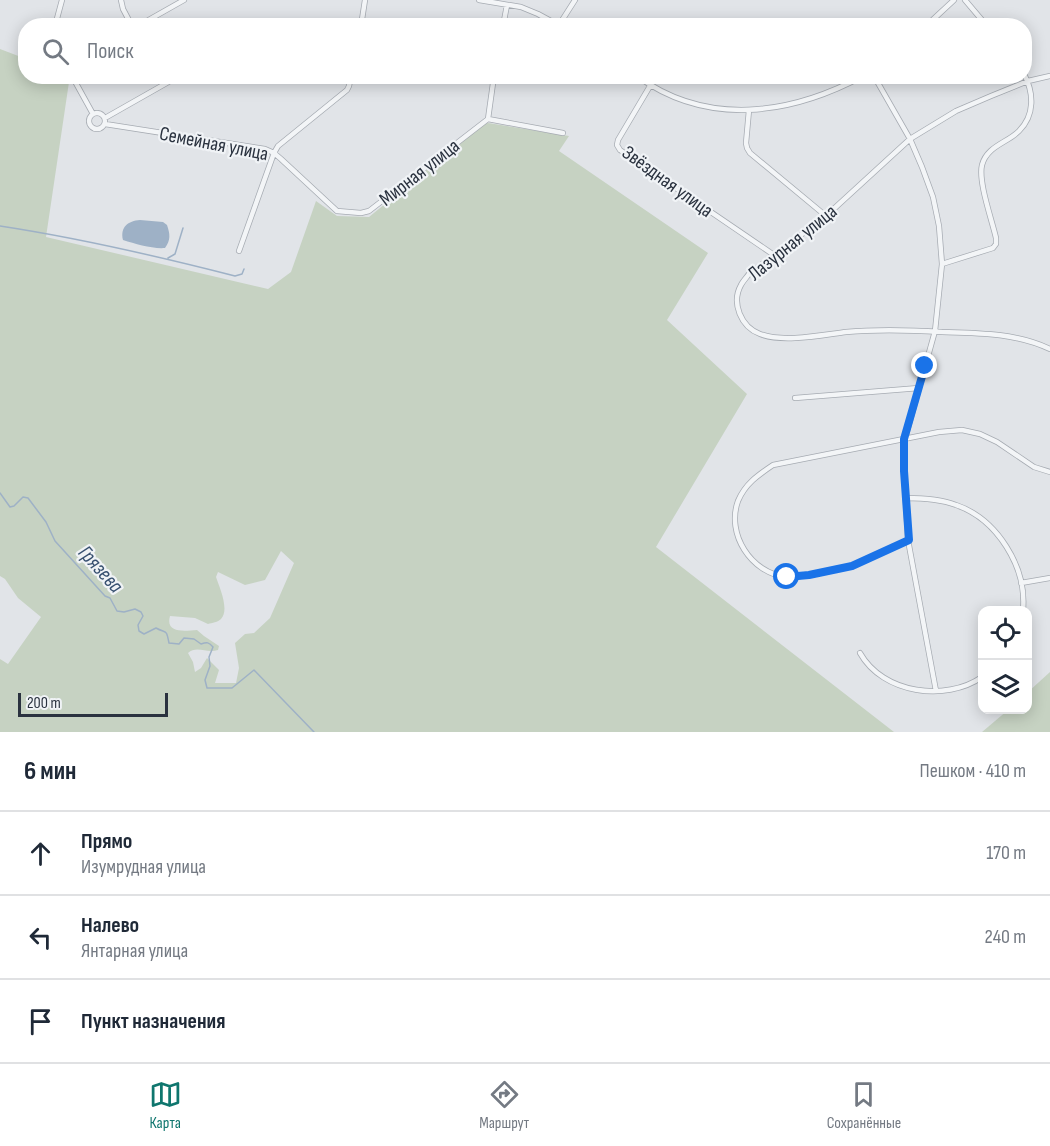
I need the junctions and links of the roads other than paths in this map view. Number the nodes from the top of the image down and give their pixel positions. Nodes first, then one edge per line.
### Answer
1 (122, 0) edge
2 (184, 0) edge
3 (365, 0) edge
4 (479, 0) edge
5 (522, 0) edge
6 (575, 0) edge
7 (954, 0) edge
8 (964, 0) edge
9 (60, 1) edge
10 (507, 5) junction
11 (520, 7) junction
12 (57, 18) edge
13 (128, 18) edge
14 (152, 18) edge
15 (362, 18) edge
16 (505, 18) edge
17 (546, 18) edge
18 (563, 18) edge
19 (935, 18) edge
20 (980, 18) edge
21 (1050, 76) edge
22 (1032, 80) edge
23 (76, 84) edge
24 (166, 84) edge
25 (350, 84) edge
26 (493, 84) edge
27 (647, 84) edge
28 (846, 84) edge
29 (879, 84) edge
30 (1021, 84) edge
31 (1029, 84) edge
32 (650, 86) junction
33 (749, 110) junction
34 (93, 114) junction
35 (488, 119) junction
36 (105, 121) junction
37 (563, 133) dead end
38 (910, 139) junction
39 (274, 153) junction
40 (312, 188) joint
41 (826, 216) junction
42 (239, 251) dead end
43 (774, 255) junction
44 (942, 264) junction
45 (935, 331) junction
46 (1050, 349) edge
47 (919, 388) junction
48 (795, 398) dead end
49 (904, 439) junction
50 (1050, 472) edge
51 (906, 498) junction
52 (909, 540) junction
53 (1050, 578) edge
54 (1021, 583) junction
55 (1024, 606) edge
56 (860, 653) dead end
57 (978, 680) edge
58 (936, 691) junction

1 - 13 street
2 - 14 street
3 - 15 street
4 - 10 street
5 - 11 street
6 - 18 street
7 - 19 street
8 - 20 street
9 - 12 street
10 - 11 street
10 - 16 street
11 - 17 street
21 - 22 street, Лазурная улица
23 - 34 street
24 - 36 street
25 - 39 street
26 - 35 street
27 - 32 street
28 - 33 street
29 - 38 street
30 - 38 street, Лазурная улица
31 - 44 street
32 - 33 street
32 - 43 street, Звёздная улица
33 - 41 street
34 - 36 street
34 - 36 street
35 - 37 street
35 - 40 street, Мирная улица
36 - 39 street, Семейная улица
38 - 41 street, Лазурная улица
38 - 44 street
39 - 40 street, Семейная улица
39 - 42 street
41 - 43 street, Лазурная улица
43 - 45 street, Лазурная улица
44 - 45 street
45 - 46 street, Лазурная улица
45 - 47 street
47 - 48 street
47 - 49 street
49 - 50 street
49 - 51 street
49 - 52 street
51 - 52 street
51 - 54 street
52 - 58 street
53 - 54 street
54 - 55 street
56 - 58 street
57 - 58 street

